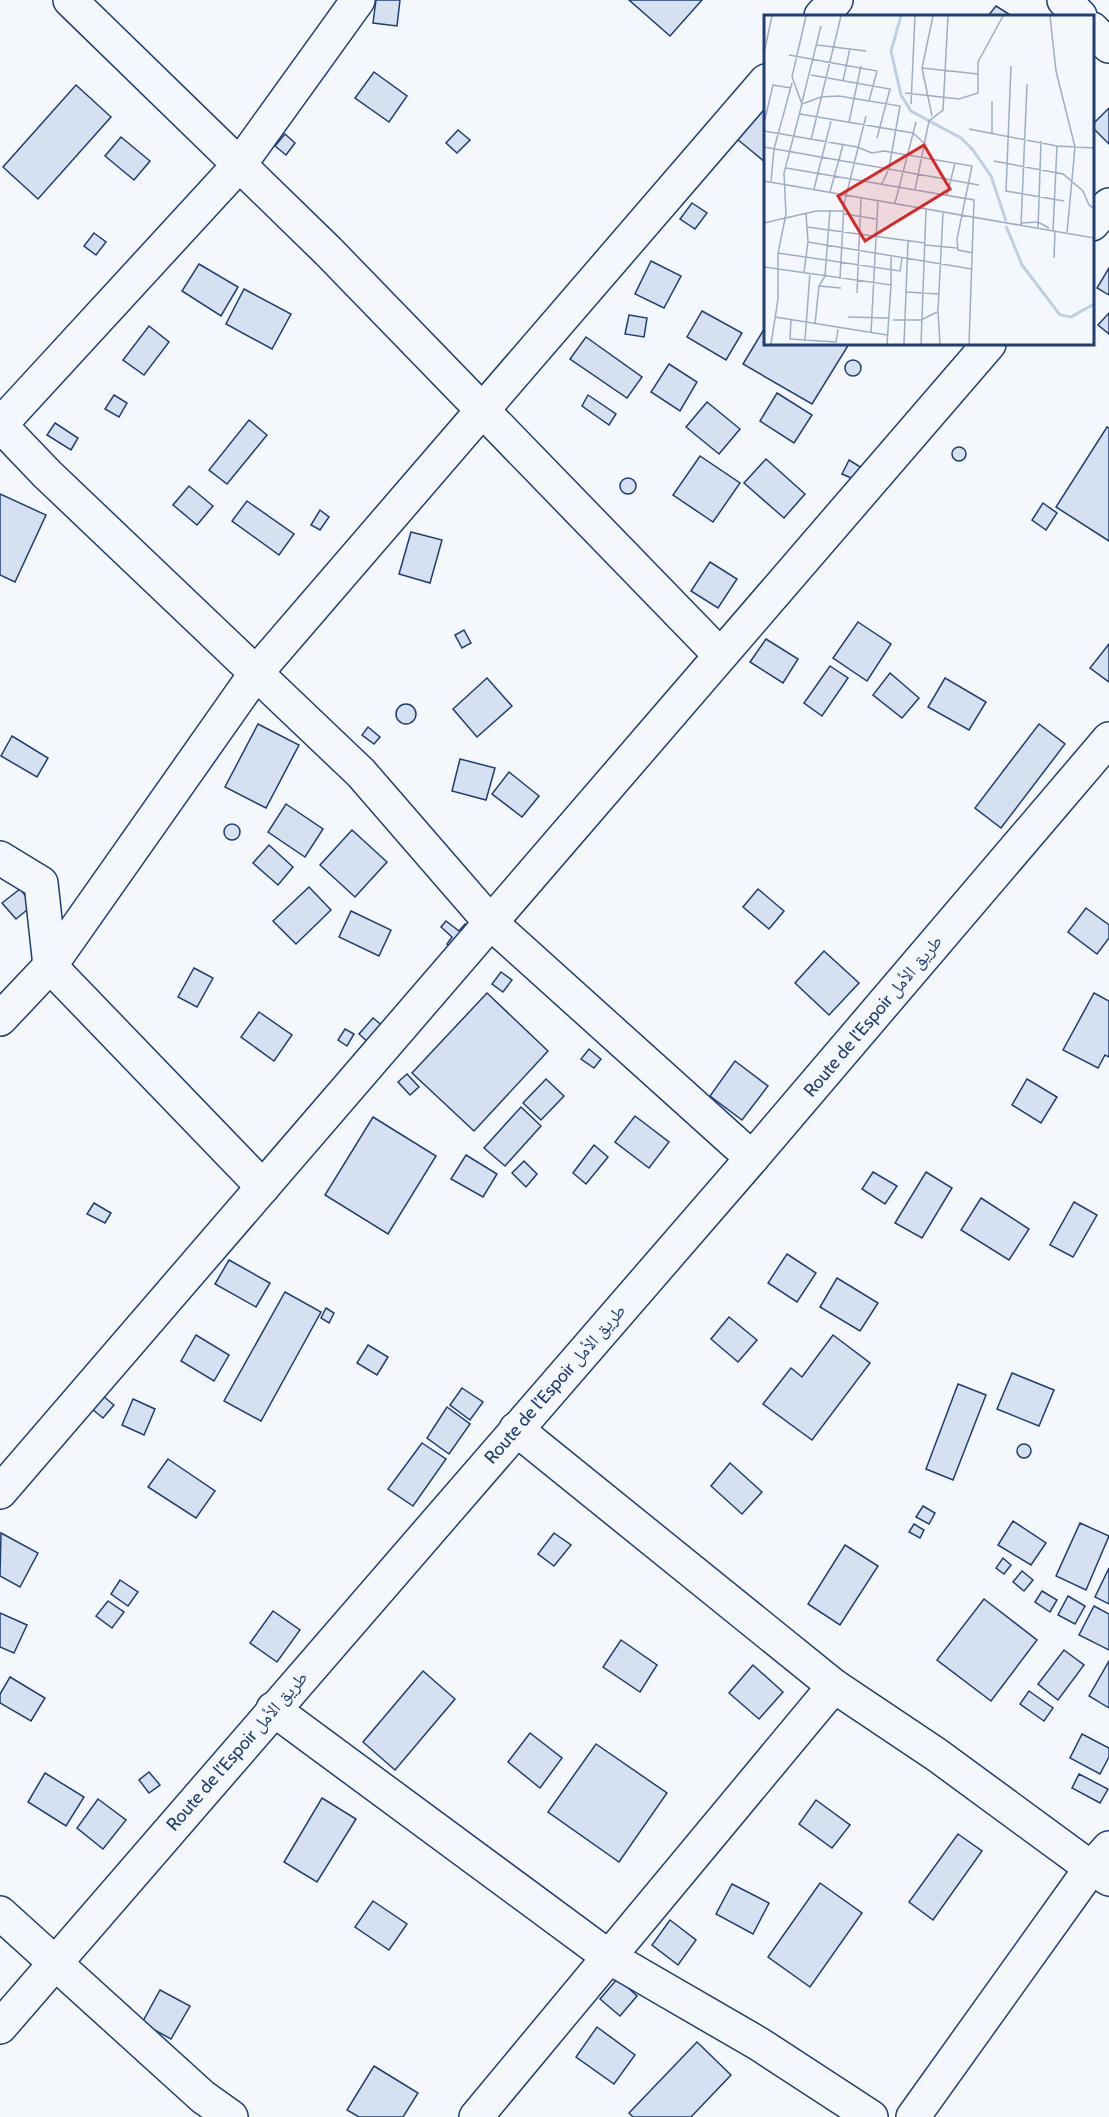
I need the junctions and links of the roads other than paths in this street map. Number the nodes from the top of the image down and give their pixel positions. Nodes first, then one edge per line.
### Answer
1 (70, 0) edge
2 (357, 0) edge
3 (836, 0) edge
4 (1064, 0) edge
5 (822, 15) edge
6 (1079, 15) edge
7 (1094, 31) edge
8 (1109, 46) edge
9 (764, 82) edge
10 (240, 165) junction
11 (1109, 205) edge
12 (1094, 222) edge
13 (988, 345) edge
14 (482, 410) junction
15 (0, 425) edge
16 (720, 655) junction
17 (256, 673) junction
18 (1109, 739) edge
19 (0, 858) edge
20 (491, 923) junction
21 (50, 966) junction
22 (0, 1019) edge
23 (752, 1158) junction
24 (263, 1187) junction
25 (516, 1429) junction
26 (0, 1492) edge
27 (834, 1686) junction
28 (273, 1709) junction
29 (1103, 1865) edge
30 (0, 1913) edge
31 (609, 1957) junction
32 (54, 1964) junction
33 (0, 2027) edge
34 (231, 2117) edge
35 (476, 2117) edge
36 (871, 2117) edge
37 (913, 2117) edge

1 - 10 main road
2 - 10 main road
3 - 5 main road
4 - 6 main road
7 - 8 main road
9 - 14 main road
10 - 14 main road
10 - 15 main road
11 - 12 main road
13 - 16 main road
14 - 16 main road
14 - 17 main road
15 - 17 main road
16 - 20 main road
17 - 20 main road
17 - 21 main road
18 - 23 main road, Route de l’Espoir طريق الأمل
19 - 21 main road
20 - 23 main road
20 - 24 main road
21 - 22 main road
21 - 24 main road
23 - 25 main road, Route de l’Espoir طريق الأمل
24 - 26 main road
25 - 27 main road
25 - 28 main road, Route de l’Espoir طريق الأمل
27 - 29 main road
27 - 31 main road
28 - 31 main road
28 - 32 main road, Route de l’Espoir طريق الأمل
29 - 37 main road
30 - 32 main road
31 - 35 main road
31 - 36 main road
32 - 33 main road, Route de l’Espoir طريق الأمل
32 - 34 main road

